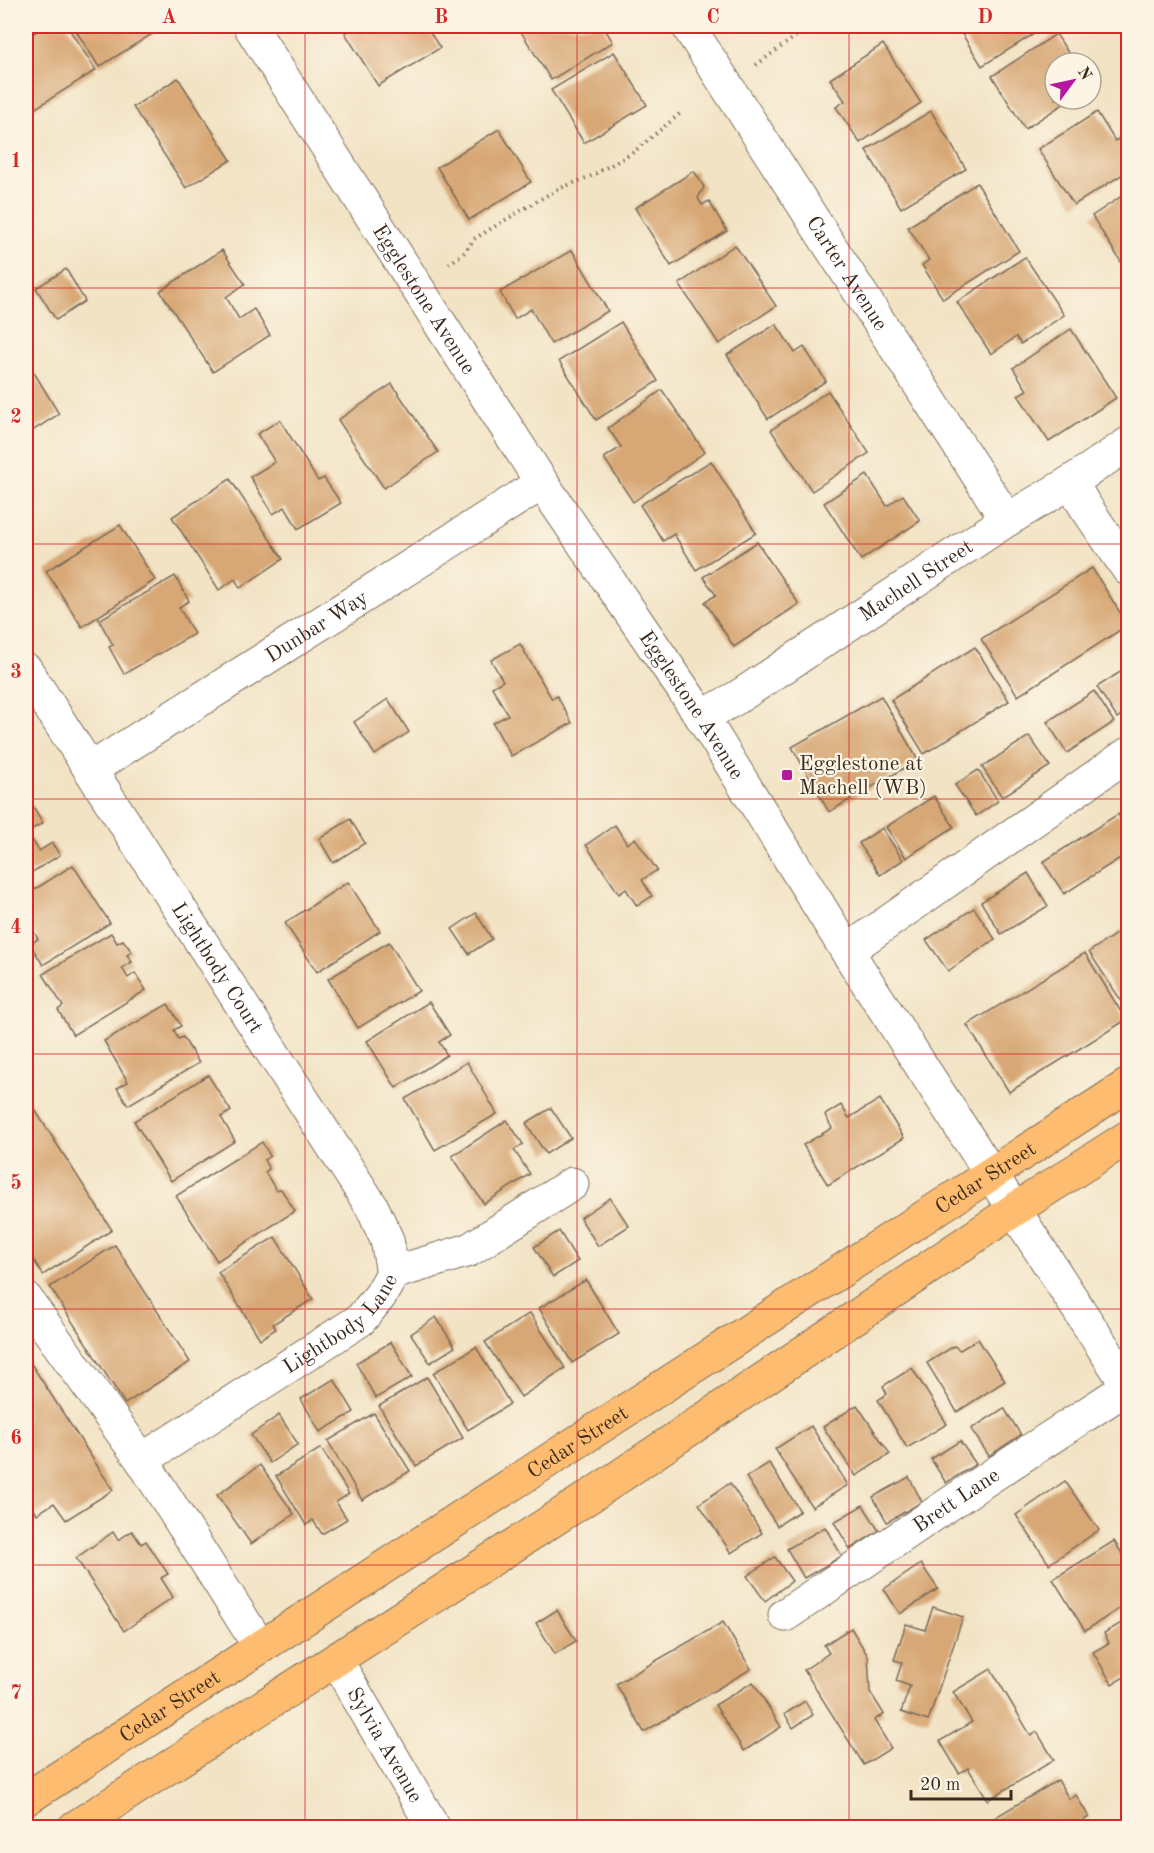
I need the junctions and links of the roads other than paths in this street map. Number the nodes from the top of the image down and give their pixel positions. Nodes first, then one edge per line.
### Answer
1 (250, 26) edge
2 (688, 26) edge
3 (1128, 444) edge
4 (1071, 482) junction
5 (542, 483) junction
6 (1008, 520) junction
7 (1128, 569) edge
8 (26, 670) edge
9 (702, 717) junction
10 (1128, 754) edge
11 (91, 769) junction
12 (847, 951) junction
13 (1128, 1085) edge
14 (1128, 1137) edge
15 (992, 1174) junction
16 (572, 1184) dead end
17 (1014, 1210) junction
18 (393, 1273) junction
19 (26, 1299) edge
20 (1128, 1386) edge
21 (141, 1460) junction
22 (785, 1615) dead end
23 (260, 1647) junction
24 (336, 1660) junction
25 (26, 1799) edge
26 (74, 1827) edge
27 (434, 1827) edge

1 - 5 street, Egglestone Avenue
2 - 6 street, Carter Avenue
3 - 4 street, Machell Street
4 - 6 street, Machell Street
4 - 7 street
5 - 9 street, Egglestone Avenue
5 - 11 street, Dunbar Way
6 - 9 street, Machell Street
8 - 11 street, Lightbody Court
9 - 12 street, Egglestone Avenue
10 - 12 street
11 - 18 street, Lightbody Court
12 - 15 street, Egglestone Avenue
13 - 15 main road, Cedar Street
14 - 17 main road, Cedar Street
15 - 17 street, Egglestone Avenue
15 - 23 main road, Cedar Street
16 - 18 street, Lightbody Lane
17 - 20 street, Egglestone Avenue
17 - 24 main road, Cedar Street
18 - 21 street, Lightbody Lane
19 - 21 street
20 - 22 street, Brett Lane
21 - 23 street
23 - 25 main road, Cedar Street
24 - 26 main road, Cedar Street
24 - 27 street, Sylvia Avenue

